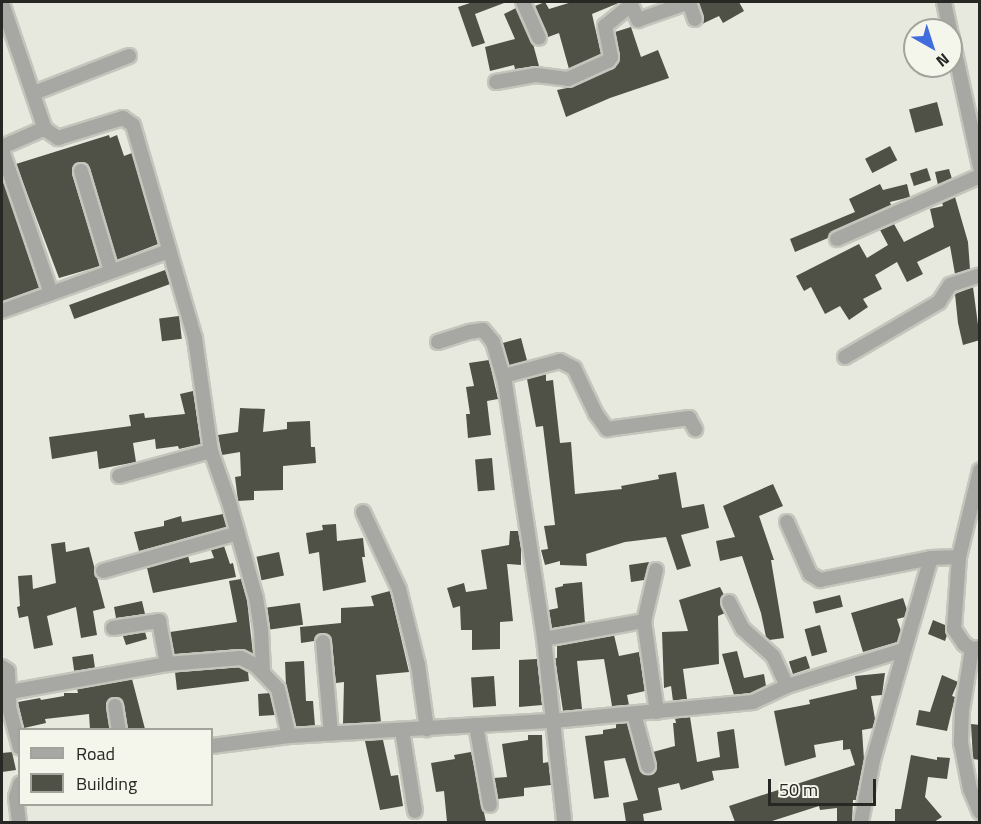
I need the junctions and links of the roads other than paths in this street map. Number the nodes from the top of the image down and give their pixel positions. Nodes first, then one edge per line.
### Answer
1 (523, 2) edge
2 (944, 2) edge
3 (2, 3) edge
4 (631, 3) edge
5 (948, 18) edge
6 (695, 19) dead end
7 (539, 38) dead end
8 (129, 56) dead end
9 (958, 78) edge
10 (496, 82) dead end
11 (34, 93) junction
12 (45, 129) junction
13 (2, 149) edge
14 (81, 171) dead end
15 (974, 175) edge
16 (837, 239) dead end
17 (169, 251) junction
18 (111, 271) junction
19 (977, 276) edge
20 (51, 293) junction
21 (2, 311) edge
22 (438, 342) dead end
23 (845, 357) dead end
24 (504, 376) junction
25 (695, 429) dead end
26 (211, 451) junction
27 (980, 470) edge
28 (119, 476) dead end
29 (363, 512) dead end
30 (787, 522) dead end
31 (238, 532) junction
32 (946, 557) junction
33 (656, 570) dead end
34 (103, 571) dead end
35 (729, 602) dead end
36 (644, 621) junction
37 (113, 628) dead end
38 (544, 639) junction
39 (323, 642) dead end
40 (976, 649) edge
41 (903, 650) junction
42 (166, 664) junction
43 (2, 667) edge
44 (263, 671) junction
45 (787, 686) junction
46 (10, 692) junction
47 (115, 706) dead end
48 (657, 712) junction
49 (634, 714) junction
50 (553, 721) junction
51 (476, 725) junction
52 (119, 728) edge
53 (427, 729) junction
54 (402, 730) junction
55 (331, 734) junction
56 (289, 736) junction
57 (2, 739) edge
58 (18, 741) edge
59 (213, 746) edge
60 (648, 766) dead end
61 (18, 791) edge
62 (2, 801) edge
63 (490, 805) dead end
64 (18, 806) edge
65 (415, 812) dead end
66 (980, 812) edge
67 (564, 819) dead end
68 (19, 822) edge
69 (861, 822) edge

1 - 7 street
2 - 5 street
3 - 11 street
4 - 6 street
4 - 10 street
8 - 11 street
9 - 15 street
11 - 12 street
12 - 13 street
12 - 17 street
13 - 20 street
14 - 18 street
15 - 16 street
17 - 18 street
17 - 26 street
18 - 20 street
19 - 23 street
20 - 21 street
22 - 24 street
24 - 25 street
24 - 38 street
26 - 28 street
26 - 31 street
27 - 32 street
29 - 53 street
30 - 32 street
31 - 34 street
31 - 44 street
32 - 40 street
32 - 41 street
33 - 36 street
35 - 45 street
36 - 38 street
36 - 48 street
37 - 42 street
38 - 50 street
39 - 55 street
40 - 66 street
41 - 45 street
41 - 69 street
42 - 44 street
42 - 46 street
43 - 46 street
44 - 56 street
45 - 48 street
46 - 58 street
47 - 52 street
48 - 49 street
49 - 50 street
49 - 60 street
50 - 51 street
50 - 67 street
51 - 53 street
51 - 63 street
53 - 54 street
54 - 55 street
54 - 65 street
55 - 56 street
56 - 59 street
57 - 58 street
61 - 62 street
64 - 68 street

